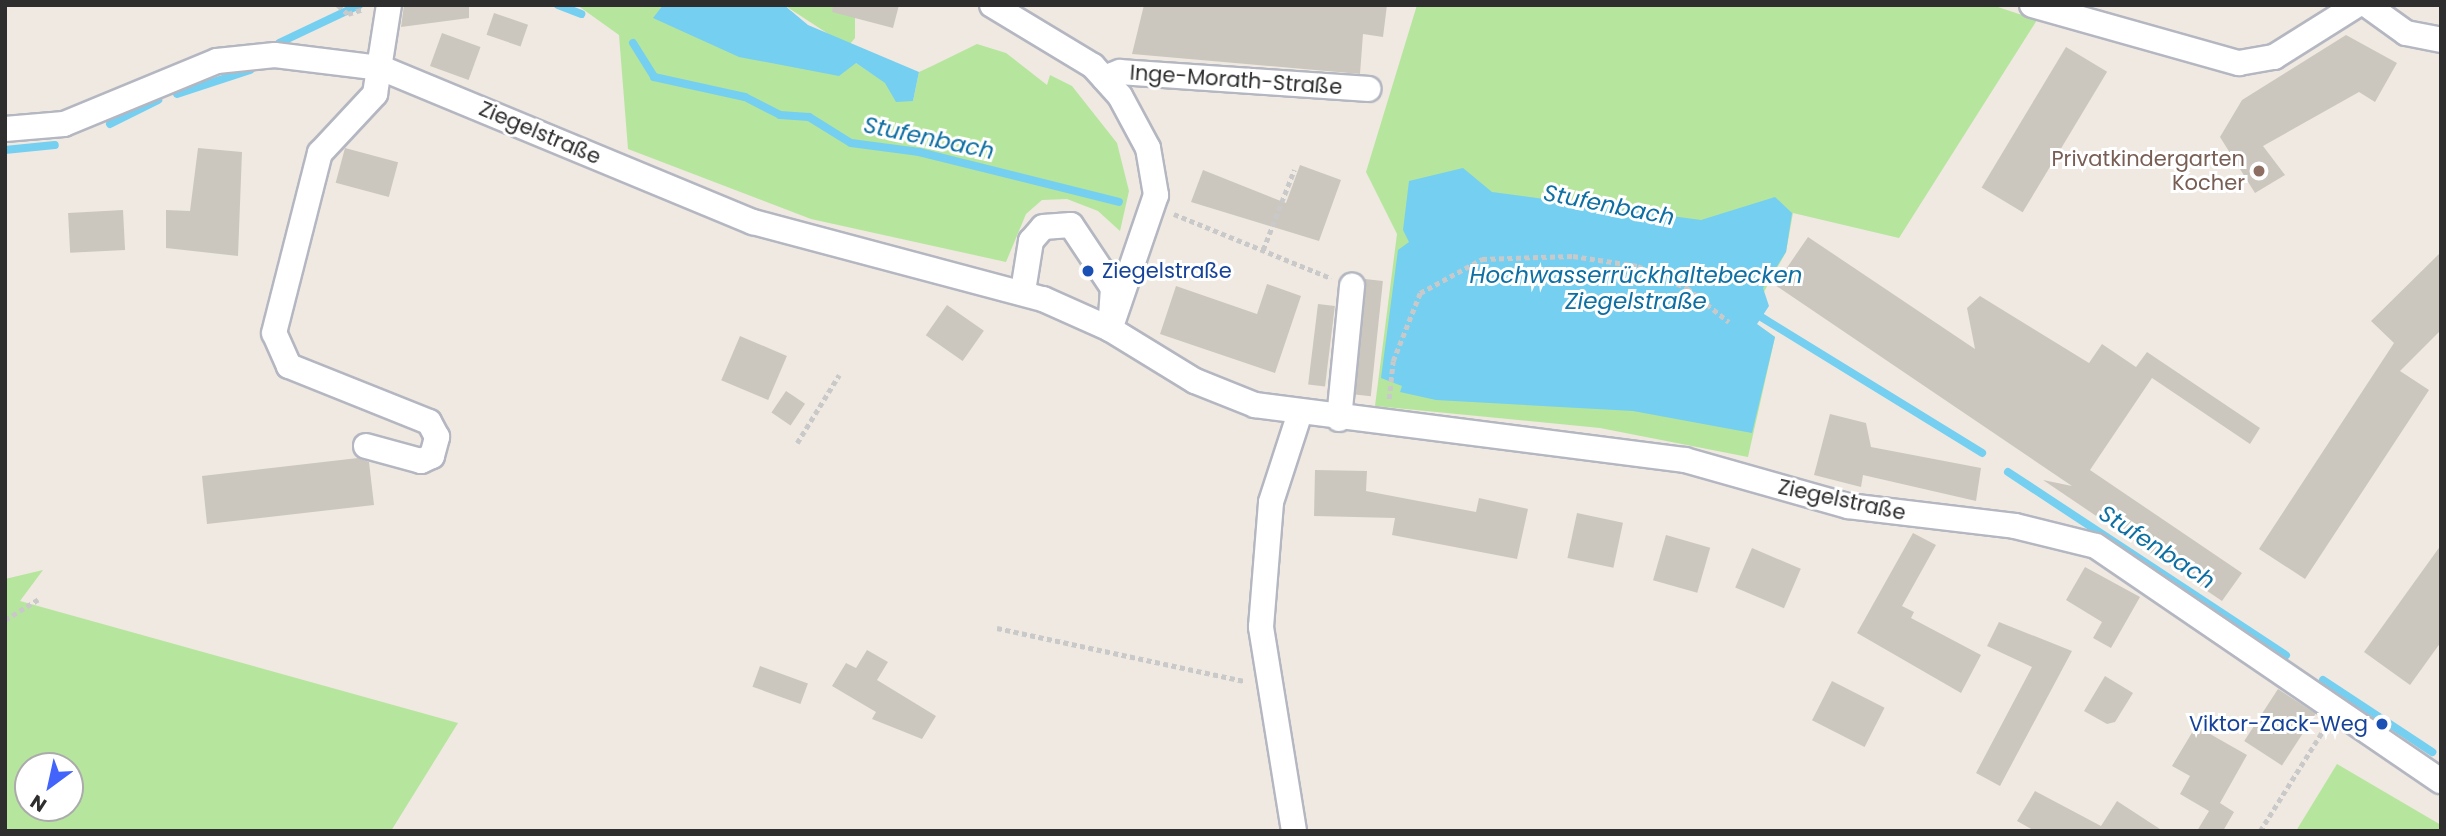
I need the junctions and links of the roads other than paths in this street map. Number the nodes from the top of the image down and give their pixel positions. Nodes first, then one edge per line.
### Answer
1 (389, 5) edge
2 (992, 5) edge
3 (2032, 5) edge
4 (2357, 5) edge
5 (2367, 5) edge
6 (2441, 40) edge
7 (381, 68) junction
8 (1104, 78) junction
9 (1368, 89) dead end
10 (5, 129) edge
11 (1352, 286) road end
12 (1023, 291) junction
13 (1110, 328) junction
14 (1299, 416) junction
15 (1339, 419) junction
16 (366, 446) dead end
17 (2441, 780) edge
18 (1294, 831) edge

1 - 7 street
2 - 8 street, Inge-Morath-Straße
3 - 4 street
5 - 6 street
7 - 10 street, Ziegelstraße
7 - 12 street, Ziegelstraße
7 - 16 street
8 - 9 street, Inge-Morath-Straße
8 - 13 street, Inge-Morath-Straße
11 - 15 street
12 - 13 street, Ziegelstraße
12 - 13 street
13 - 14 street, Ziegelstraße
14 - 15 street, Ziegelstraße
14 - 18 street
15 - 17 street, Ziegelstraße

